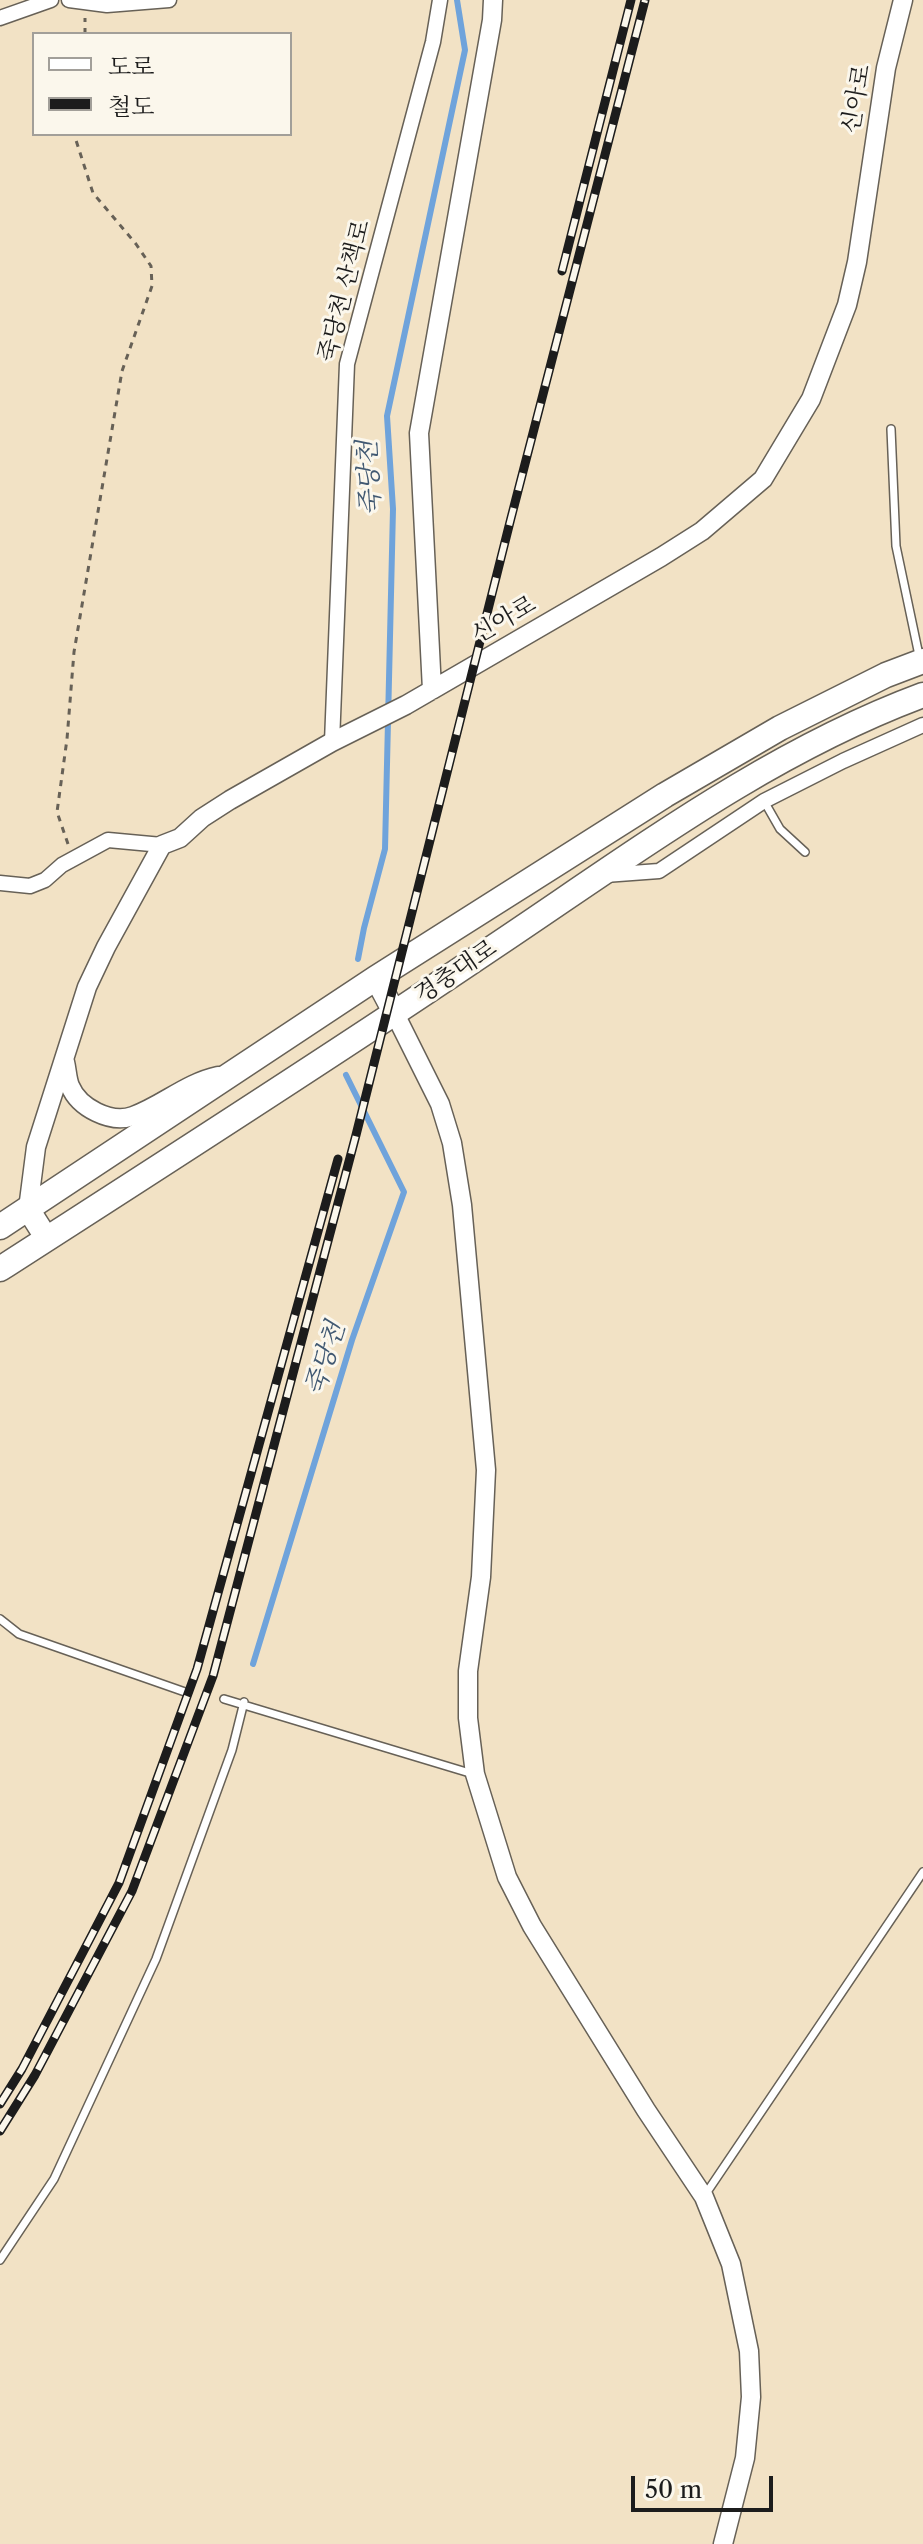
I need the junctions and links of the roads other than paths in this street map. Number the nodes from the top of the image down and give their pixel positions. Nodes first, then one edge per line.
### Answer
1 (51, 0) edge
2 (69, 0) edge
3 (169, 0) edge
4 (440, 0) edge
5 (493, 0) edge
6 (903, 0) edge
7 (0, 18) edge
8 (891, 429) dead end
9 (922, 665) edge
10 (432, 690) junction
11 (923, 695) edge
12 (923, 725) edge
13 (332, 742) junction
14 (764, 801) junction
15 (162, 845) junction
16 (805, 852) dead end
17 (601, 876) junction
18 (0, 883) edge
19 (376, 978) junction
20 (395, 1014) junction
21 (64, 1058) junction
22 (229, 1074) junction
23 (28, 1209) junction
24 (0, 1227) edge
25 (47, 1239) junction
26 (0, 1269) edge
27 (0, 1619) edge
28 (185, 1692) dead end
29 (224, 1699) dead end
30 (244, 1702) junction
31 (475, 1774) junction
32 (923, 1872) edge
33 (704, 2197) junction
34 (0, 2260) edge
35 (723, 2544) edge

1 - 7 street
2 - 3 street
4 - 13 street, 죽당천 산책로
5 - 10 street
6 - 10 street, 신아로
8 - 9 lane
9 - 19 main road, 경충대로
10 - 13 street, 신아로
11 - 17 main road, 경충대로
12 - 14 street
13 - 15 street, 신아로
14 - 16 lane
14 - 17 street
15 - 18 street
15 - 21 street, 신아로
17 - 20 main road, 경충대로
19 - 20 main road
19 - 22 main road, 경충대로
20 - 25 main road, 경충대로
20 - 31 street
21 - 22 street
21 - 23 street, 신아로
22 - 23 main road, 경충대로
23 - 24 main road, 경충대로
23 - 25 main road
25 - 26 main road, 경충대로
27 - 28 lane
29 - 30 lane
30 - 31 lane
30 - 34 lane
31 - 33 street
32 - 33 lane
33 - 35 street

